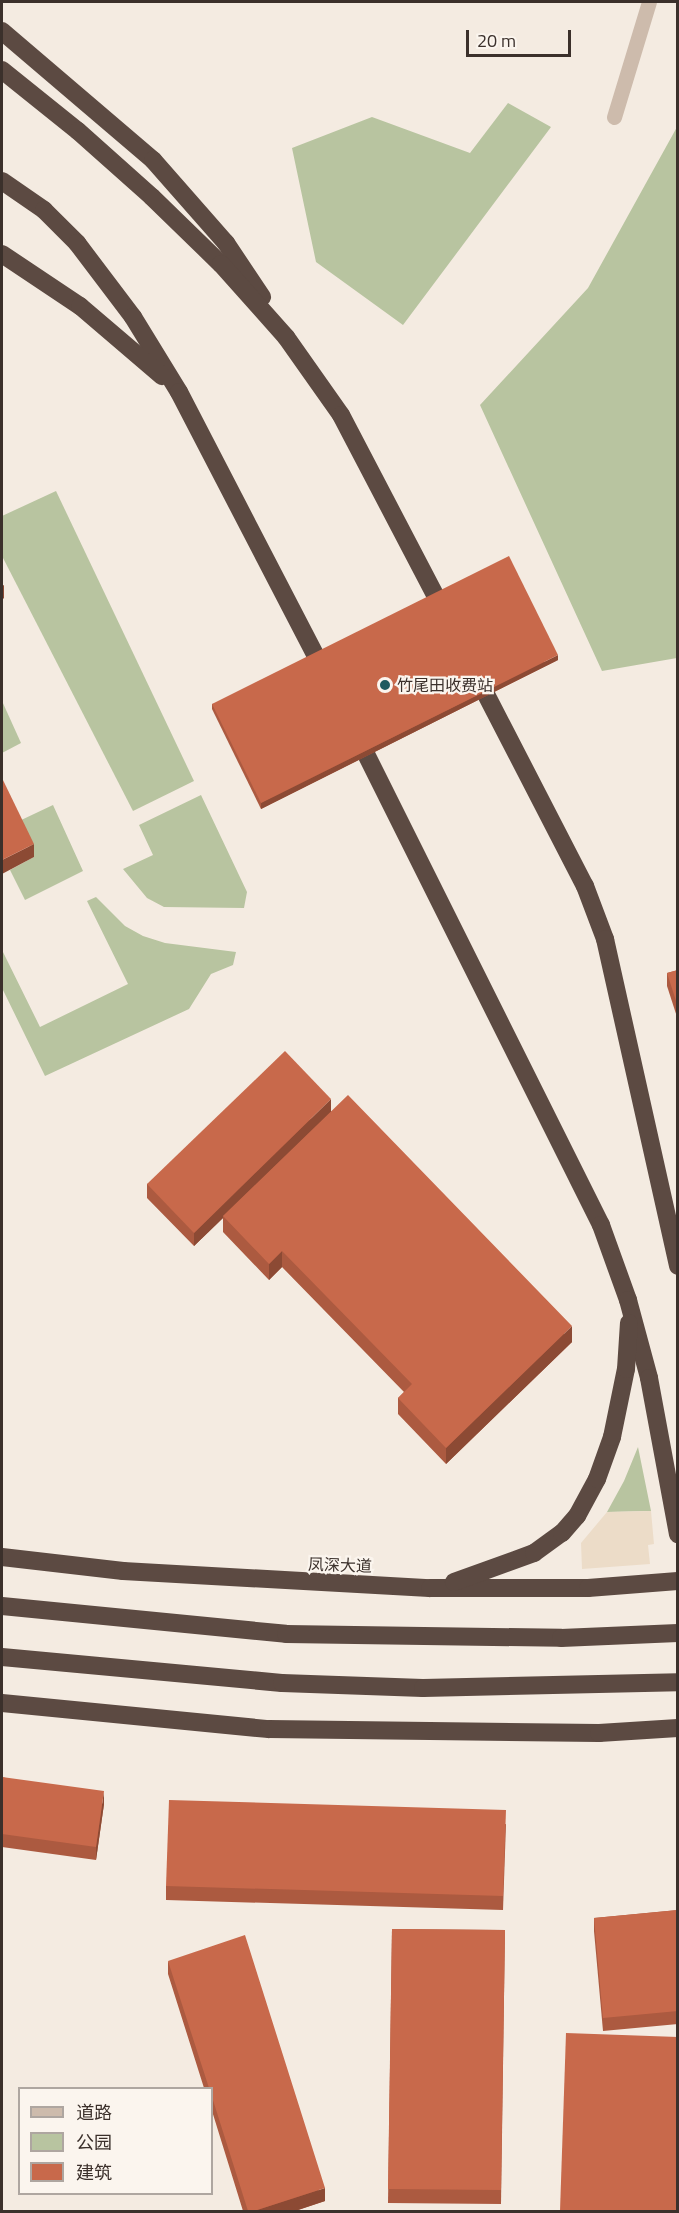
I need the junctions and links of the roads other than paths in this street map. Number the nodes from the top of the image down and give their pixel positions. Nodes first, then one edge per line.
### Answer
1 (649, 2) edge
2 (2, 31) edge
3 (2, 70) edge
4 (614, 117) dead end
5 (2, 181) edge
6 (2, 254) edge
7 (286, 337) junction
8 (179, 392) junction
9 (456, 636) edge
10 (467, 657) edge
11 (332, 687) edge
12 (348, 718) edge
13 (678, 1266) edge
14 (628, 1300) junction
15 (678, 1534) edge
16 (2, 1557) edge
17 (678, 1581) edge
18 (430, 1588) junction
19 (2, 1606) edge
20 (678, 1633) edge
21 (2, 1657) edge
22 (678, 1682) edge
23 (2, 1703) edge
24 (678, 1728) edge

1 - 4 lane
2 - 7 highway
3 - 7 highway
5 - 8 highway
6 - 8 highway
7 - 9 highway
8 - 11 highway
10 - 13 highway
12 - 14 highway
14 - 15 highway
14 - 18 highway
16 - 18 highway, 凤深大道
17 - 18 highway, 凤深大道
19 - 20 highway
21 - 22 highway
23 - 24 highway

